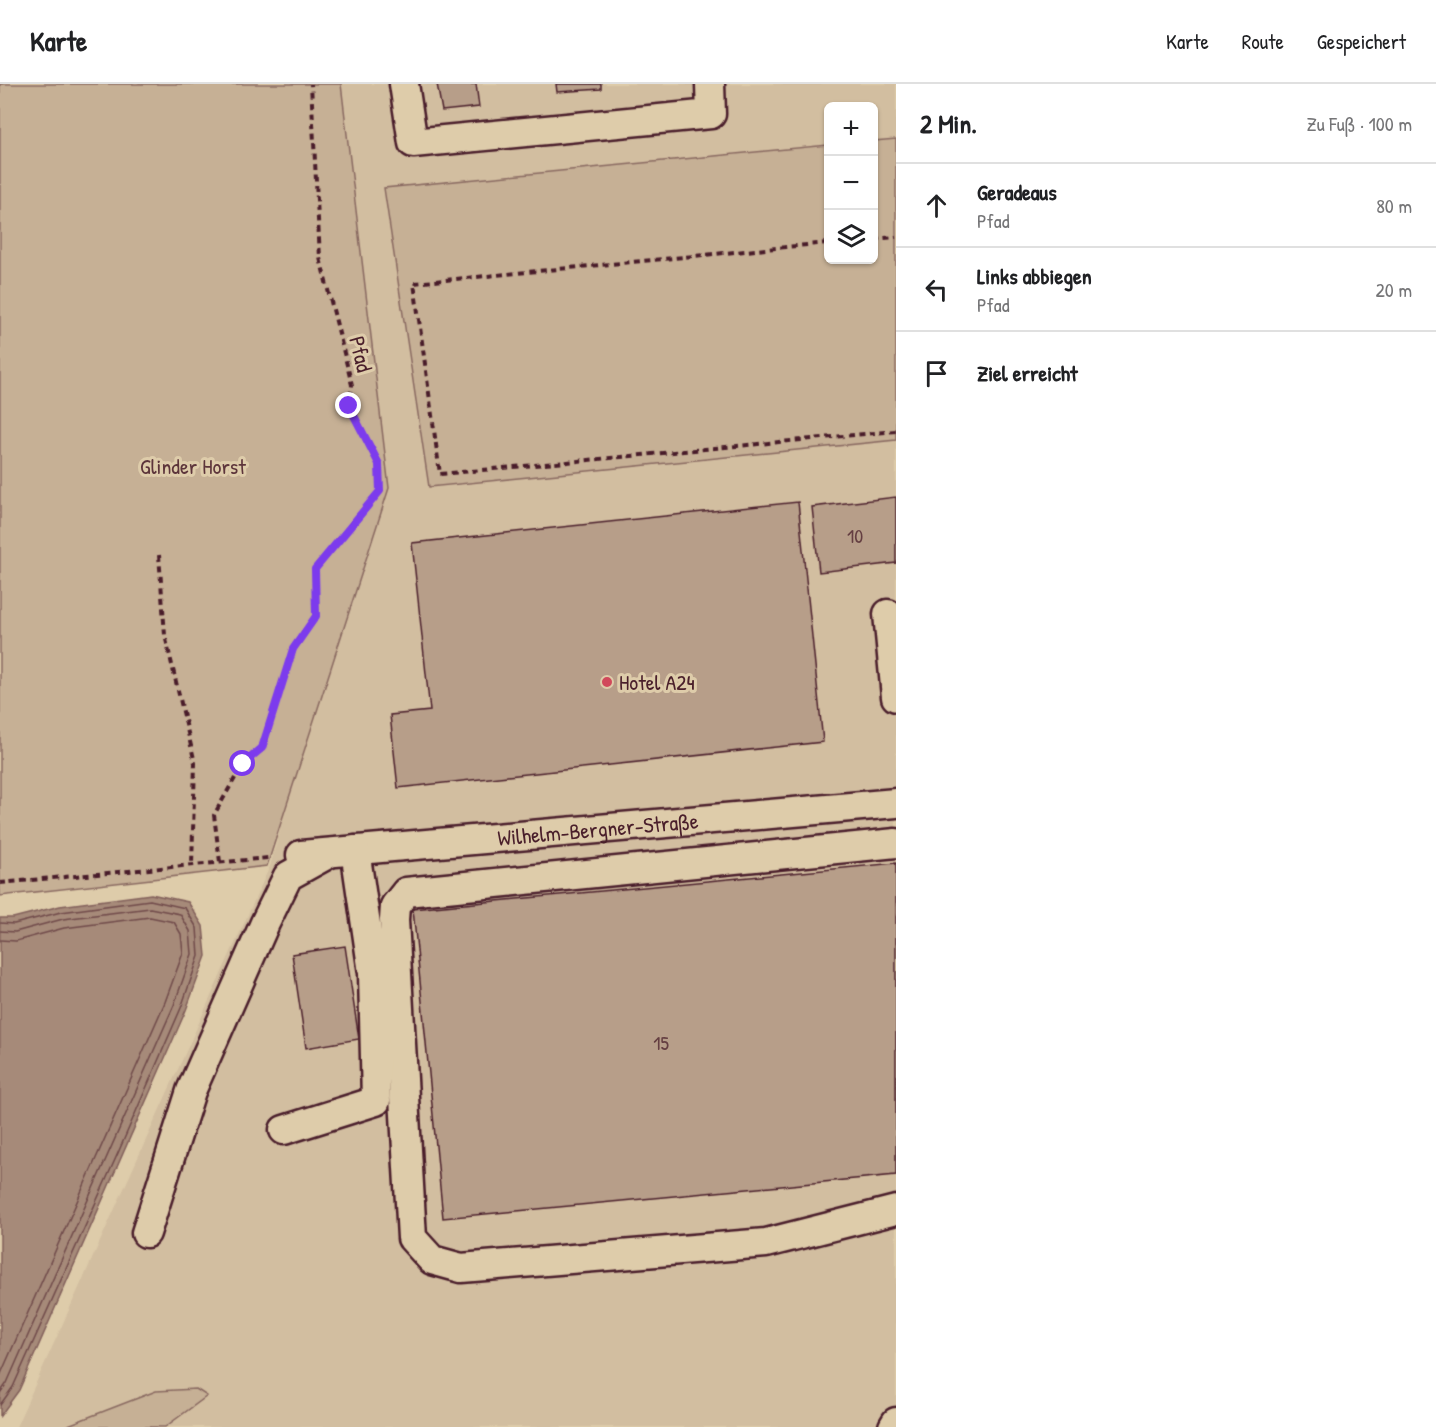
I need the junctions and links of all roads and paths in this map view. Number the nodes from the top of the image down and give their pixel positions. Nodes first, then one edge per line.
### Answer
1 (310, 84) edge
2 (404, 84) edge
3 (710, 84) edge
4 (896, 237) edge
5 (878, 239) edge
6 (824, 243) edge
7 (896, 431) edge
8 (159, 555) dead end
9 (888, 614) dead end
10 (896, 697) edge
11 (896, 803) edge
12 (896, 843) edge
13 (343, 851) junction
14 (301, 855) joint
15 (220, 862) junction
16 (192, 865) junction
17 (0, 884) edge
18 (285, 1130) dead end
19 (896, 1210) edge
20 (146, 1233) dead end
21 (896, 1422) edge
22 (893, 1427) edge

1 - 15 path, Pfad
2 - 3 street
4 - 5 path
6 - 7 path
8 - 16 path
9 - 10 street
11 - 13 street, Wilhelm-Bergner-Straße
12 - 19 street
13 - 14 street, Wilhelm-Bergner-Straße
13 - 18 street
13 - 20 street
14 - 15 path
15 - 16 path
16 - 17 path
21 - 22 street

